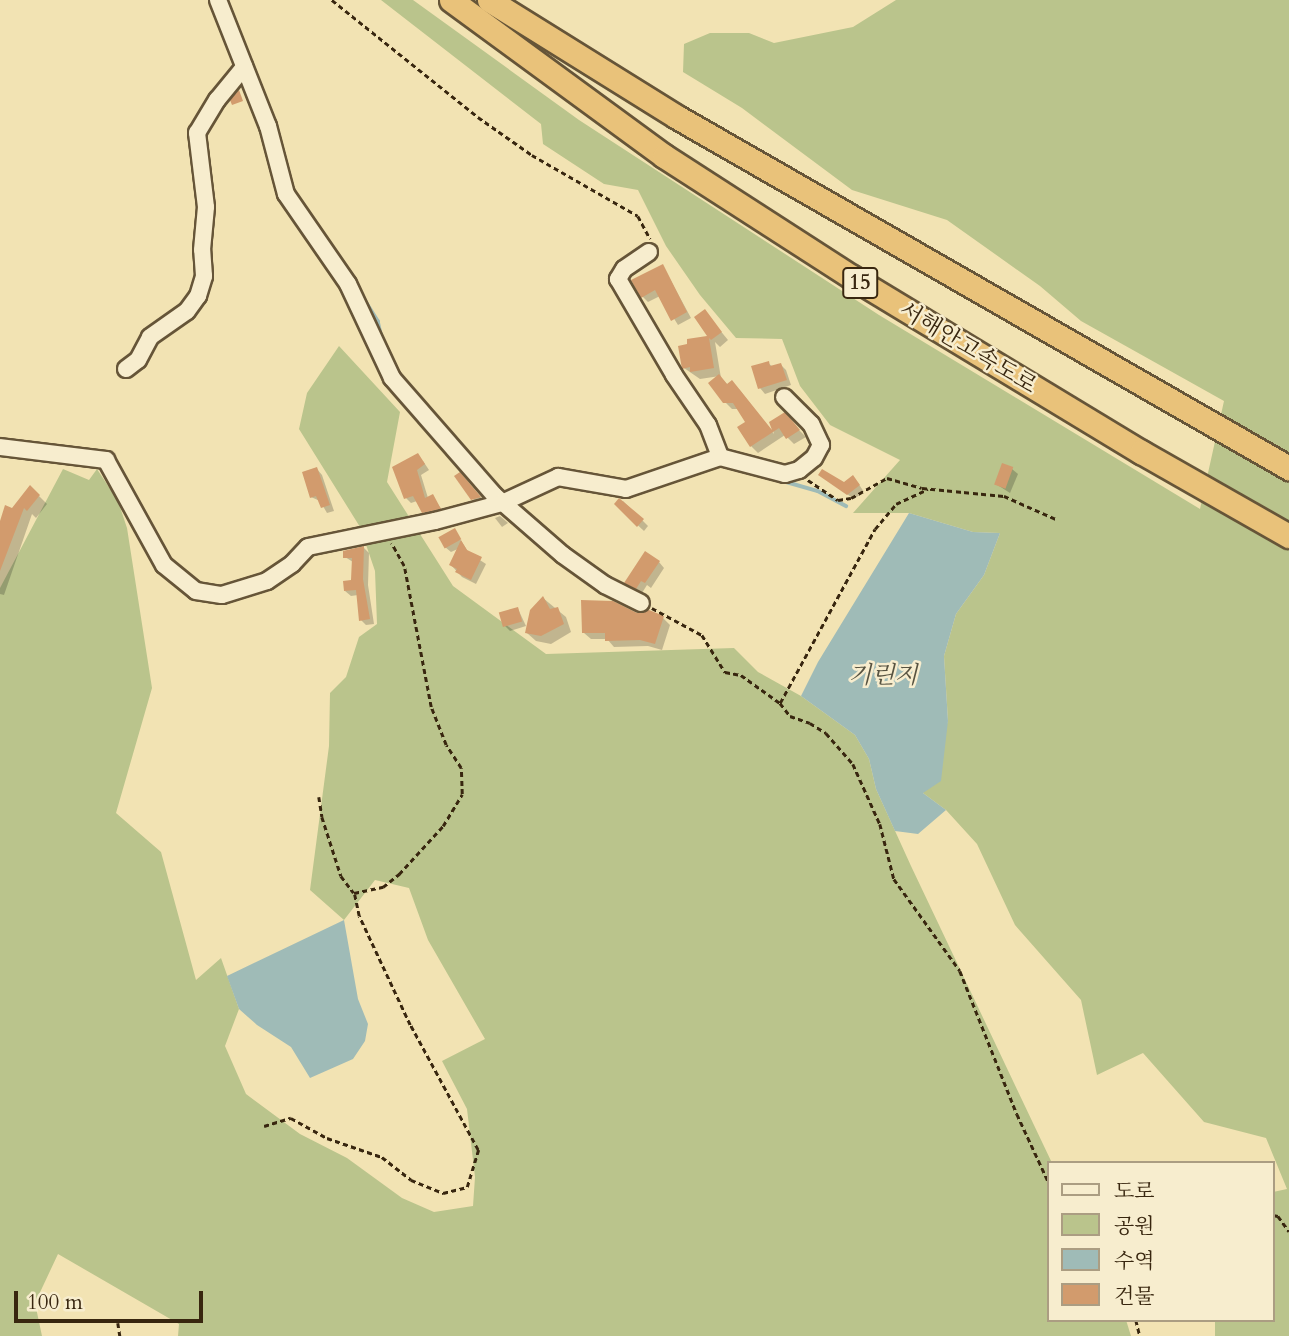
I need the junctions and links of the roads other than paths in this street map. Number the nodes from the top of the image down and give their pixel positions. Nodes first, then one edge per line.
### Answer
1 (218, 0) edge
2 (451, 0) edge
3 (489, 0) edge
4 (244, 67) junction
5 (649, 252) road end
6 (126, 369) dead end
7 (784, 397) dead end
8 (0, 447) edge
9 (720, 457) junction
10 (1289, 468) edge
11 (502, 503) junction
12 (1289, 536) edge
13 (641, 603) road end

1 - 4 street
2 - 12 highway, 서해안고속도로 / 15
3 - 10 highway, 15
4 - 6 street
4 - 11 street
5 - 9 street
7 - 9 street
8 - 11 street
9 - 11 street
11 - 13 street

